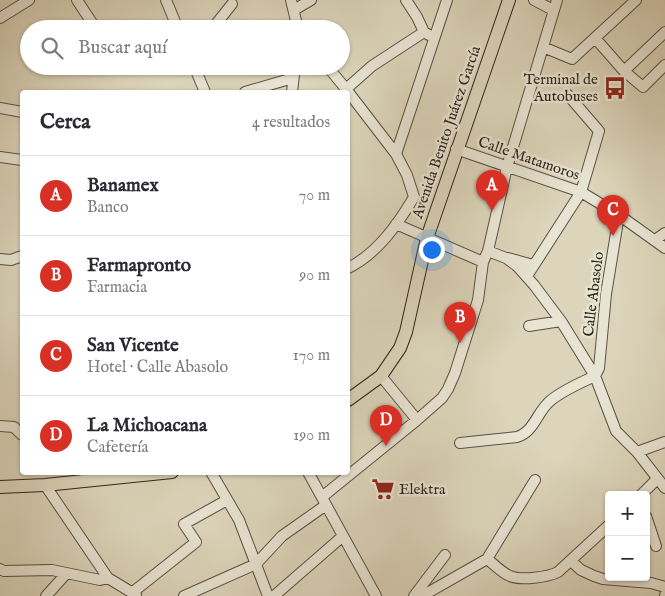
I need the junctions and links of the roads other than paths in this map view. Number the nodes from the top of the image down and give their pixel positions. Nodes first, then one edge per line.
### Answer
1 (29, 0) edge
2 (77, 0) edge
3 (166, 0) edge
4 (310, 0) edge
5 (406, 0) edge
6 (447, 0) edge
7 (509, 0) edge
8 (534, 0) edge
9 (636, 0) edge
10 (232, 4) dead end
11 (293, 5) edge
12 (555, 5) edge
13 (0, 18) edge
14 (90, 20) edge
15 (174, 20) edge
16 (219, 20) edge
17 (296, 20) edge
18 (424, 32) junction
19 (665, 32) edge
20 (434, 38) junction
21 (595, 38) junction
22 (543, 47) junction
23 (665, 65) edge
24 (624, 71) junction
25 (198, 75) edge
26 (293, 75) edge
27 (334, 75) edge
28 (293, 78) junction
29 (346, 89) joint
30 (204, 90) edge
31 (252, 90) edge
32 (292, 90) edge
33 (350, 94) edge
34 (568, 95) dead end
35 (0, 108) edge
36 (20, 112) edge
37 (456, 149) junction
38 (396, 154) junction
39 (0, 157) edge
40 (20, 160) edge
41 (507, 167) junction
42 (580, 192) junction
43 (619, 214) junction
44 (396, 224) junction
45 (665, 233) edge
46 (427, 238) junction
47 (655, 240) junction
48 (665, 248) edge
49 (488, 251) junction
50 (20, 257) edge
51 (506, 258) junction
52 (0, 260) edge
53 (482, 262) junction
54 (533, 265) junction
55 (350, 267) edge
56 (527, 276) junction
57 (562, 321) junction
58 (529, 326) dead end
59 (381, 376) junction
60 (595, 376) junction
61 (350, 399) edge
62 (417, 420) junction
63 (0, 426) edge
64 (20, 433) edge
65 (665, 442) edge
66 (460, 443) dead end
67 (633, 448) junction
68 (143, 475) edge
69 (213, 475) edge
70 (310, 475) edge
71 (657, 479) junction
72 (535, 480) dead end
73 (45, 485) junction
74 (0, 487) edge
75 (665, 488) edge
76 (645, 491) edge
77 (227, 500) junction
78 (324, 501) junction
79 (650, 528) edge
80 (605, 529) edge
81 (343, 536) junction
82 (656, 546) dead end
83 (446, 555) dead end
84 (487, 559) junction
85 (571, 561) junction
86 (256, 564) junction
87 (0, 569) edge
88 (66, 574) junction
89 (108, 578) junction
90 (665, 588) edge
91 (135, 594) edge
92 (47, 596) edge
93 (184, 596) edge
94 (268, 596) edge
95 (274, 596) edge
96 (376, 596) edge
97 (414, 596) edge
98 (422, 596) edge

1 - 13 street
2 - 14 street
3 - 15 street
4 - 11 street
5 - 18 street
6 - 20 street
7 - 37 main road, Avenida Benito Juárez García
8 - 12 street
9 - 21 street
10 - 16 street
11 - 17 street
12 - 22 street
18 - 20 street
18 - 29 street
19 - 24 street
20 - 38 street
21 - 22 street
21 - 24 street
22 - 41 street
23 - 24 street
25 - 30 street
26 - 28 street
27 - 29 street
28 - 31 street
28 - 32 street
33 - 38 street
34 - 42 street
35 - 36 street
37 - 41 street, Calle Matamoros
37 - 46 main road, Avenida Benito Juárez García
38 - 44 street
39 - 40 street
41 - 42 street, Calle Matamoros
41 - 49 street
42 - 43 street, Calle Matamoros
42 - 54 street
43 - 47 street, Calle Matamoros
43 - 60 street, Calle Abasolo
44 - 46 street
44 - 55 street
45 - 47 street
46 - 53 street
46 - 59 main road, Avenida Benito Juárez García
47 - 48 street, Calle Matamoros
49 - 51 street
49 - 53 street
50 - 52 street
51 - 54 street
51 - 56 street
53 - 62 street
54 - 56 street
56 - 57 street
57 - 58 street
57 - 60 street
59 - 61 main road, Avenida Benito Juárez García
59 - 62 street
60 - 66 street
60 - 67 street
62 - 78 street
63 - 64 street
65 - 67 street
67 - 71 street
68 - 73 main road
69 - 77 street
70 - 78 street
71 - 75 street
71 - 76 street
72 - 84 street
73 - 74 main road
73 - 89 street
77 - 86 street
77 - 91 street
78 - 81 street
78 - 86 street
79 - 82 street
80 - 85 street
81 - 95 street
81 - 96 street
83 - 97 street
84 - 85 street
84 - 98 street
85 - 90 street
86 - 93 street
86 - 94 street
87 - 88 street
88 - 89 street
88 - 92 street
89 - 91 street

